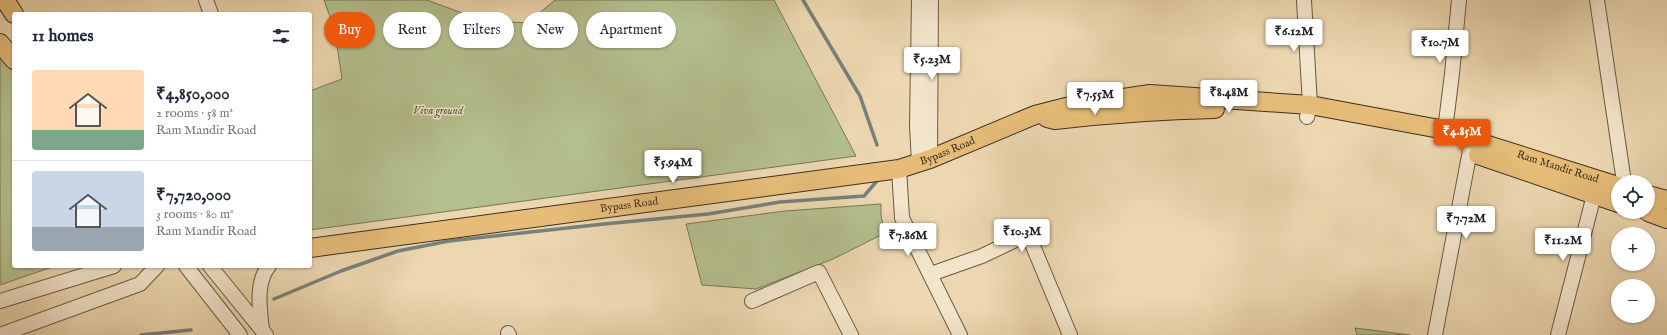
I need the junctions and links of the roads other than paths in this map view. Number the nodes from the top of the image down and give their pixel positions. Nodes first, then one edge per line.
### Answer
1 (4, 0) edge
2 (206, 0) edge
3 (919, 0) edge
4 (931, 0) edge
5 (1304, 0) edge
6 (1459, 0) edge
7 (1597, 0) edge
8 (13, 12) edge
9 (209, 12) edge
10 (0, 43) edge
11 (12, 58) edge
12 (1308, 111) junction
13 (1035, 115) junction
14 (1445, 130) junction
15 (1471, 146) junction
16 (924, 161) junction
17 (899, 169) junction
18 (1623, 175) edge
19 (1611, 184) edge
20 (1594, 195) junction
21 (1655, 197) edge
22 (1667, 200) edge
23 (1611, 201) edge
24 (1655, 215) edge
25 (1667, 219) edge
26 (312, 248) edge
27 (108, 268) edge
28 (155, 268) edge
29 (188, 268) edge
30 (212, 268) edge
31 (268, 268) edge
32 (931, 274) junction
33 (752, 301) dead end
34 (0, 302) edge
35 (264, 332) edge
36 (0, 335) edge
37 (240, 335) edge
38 (851, 335) edge
39 (960, 335) edge
40 (1070, 335) edge
41 (1435, 335) edge
42 (1558, 335) edge

1 - 8 main road
2 - 9 street
3 - 16 street
4 - 16 street
5 - 12 street
6 - 14 street
7 - 18 street
10 - 11 main road
12 - 13 main road
12 - 13 main road, Bypass Road
12 - 14 main road, Ram Mandir Road
12 - 15 main road
13 - 16 main road, Bypass Road
14 - 15 main road, Ram Mandir Road
15 - 19 main road, Ram Mandir Road
15 - 20 main road
15 - 41 street
16 - 17 main road, Bypass Road
17 - 26 main road, Bypass Road
17 - 32 street
20 - 23 main road
20 - 42 street
21 - 22 main road
24 - 25 main road
27 - 34 street
28 - 36 street
29 - 37 street
30 - 35 street
31 - 35 street
32 - 39 street
32 - 40 street
33 - 38 street

